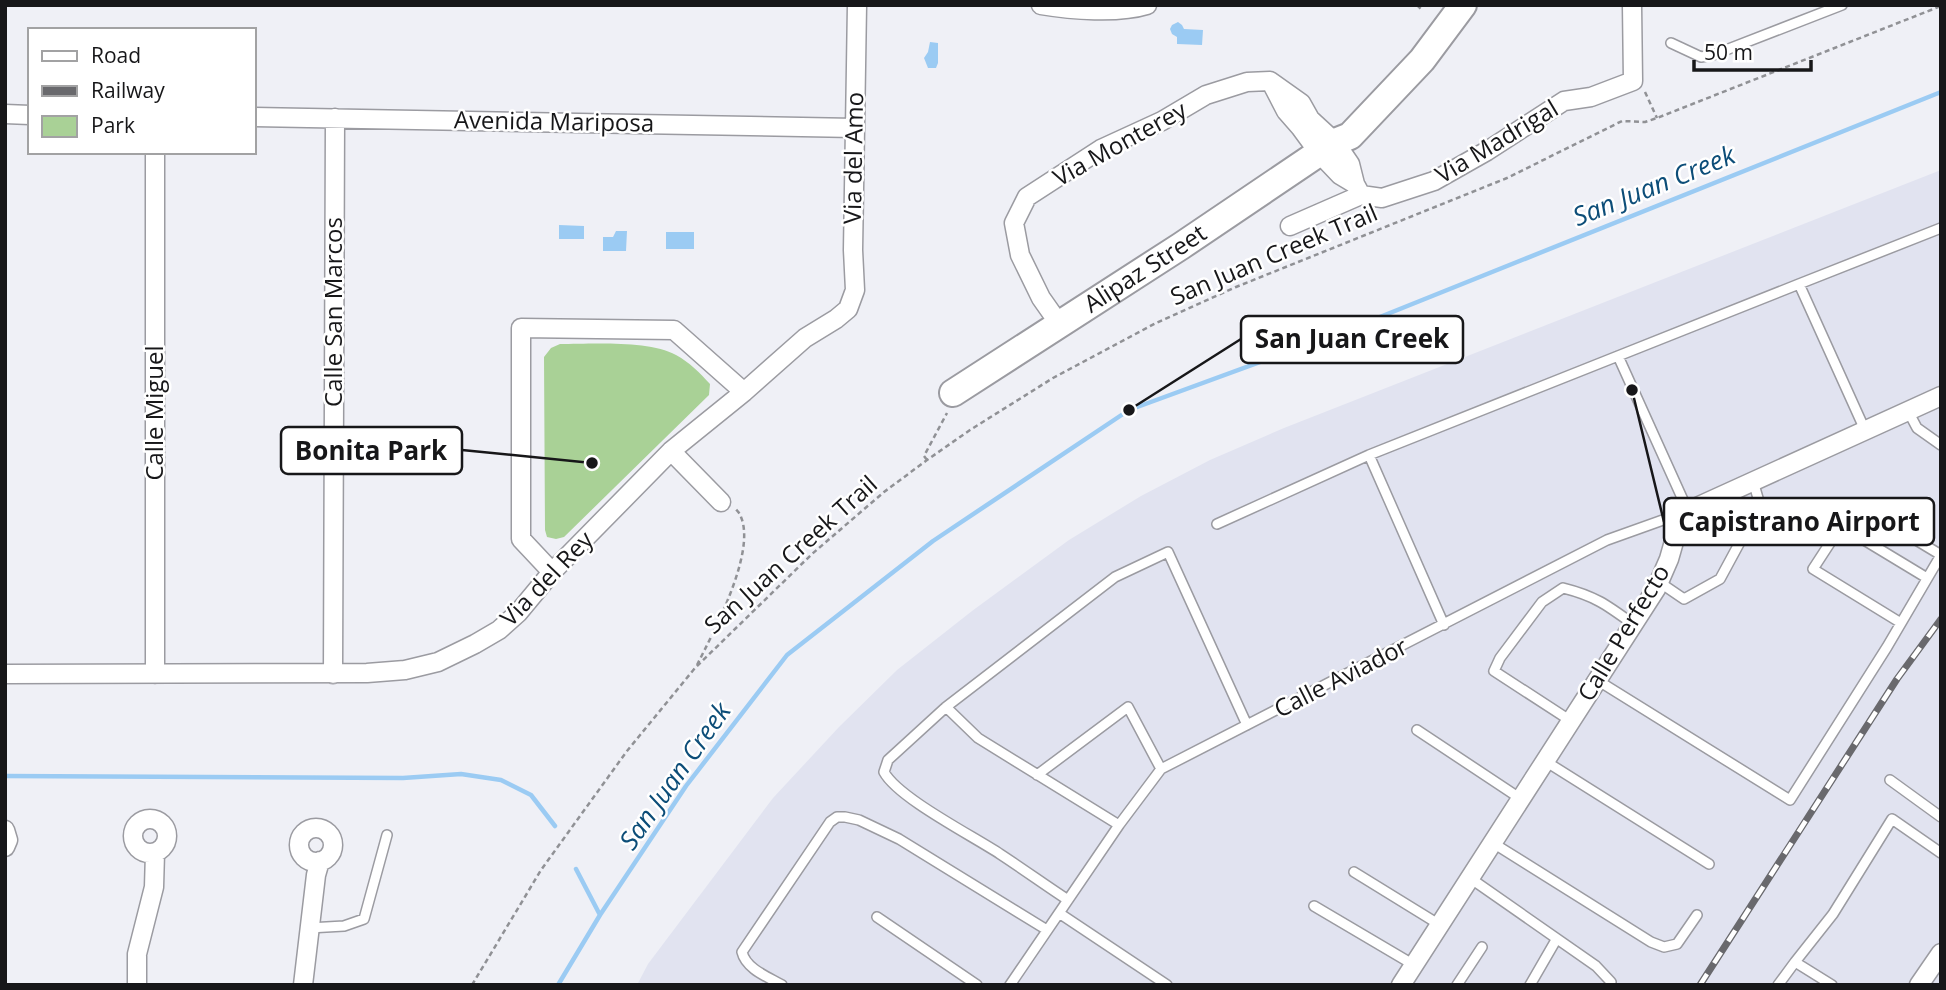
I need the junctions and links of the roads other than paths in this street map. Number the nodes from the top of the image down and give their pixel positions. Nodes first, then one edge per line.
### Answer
1 (857, 5) edge
2 (1041, 5) edge
3 (1147, 5) edge
4 (1463, 5) edge
5 (1632, 5) edge
6 (1842, 5) edge
7 (1433, 7) edge
8 (1671, 43) dead end
9 (5, 114) edge
10 (28, 114) edge
11 (256, 117) edge
12 (335, 118) junction
13 (855, 128) junction
14 (1327, 147) junction
15 (155, 154) edge
16 (1358, 189) junction
17 (1290, 226) dead end
18 (1941, 228) edge
19 (1799, 284) junction
20 (848, 309) joint
21 (1060, 325) junction
22 (1618, 356) junction
23 (744, 392) junction
24 (953, 393) road end
25 (1941, 396) edge
26 (1908, 411) junction
27 (1865, 430) junction
28 (1941, 445) edge
29 (671, 451) junction
30 (1369, 455) junction
31 (1753, 481) junction
32 (721, 502) road end
33 (1688, 511) junction
34 (1217, 524) dead end
35 (1860, 536) junction
36 (1941, 555) edge
37 (552, 572) junction
38 (1927, 578) junction
39 (1659, 582) junction
40 (1901, 623) junction
41 (1633, 624) junction
42 (1444, 625) junction
43 (5, 674) edge
44 (155, 674) junction
45 (333, 674) junction
46 (1597, 680) junction
47 (946, 707) junction
48 (1571, 721) junction
49 (1247, 725) junction
50 (1417, 730) dead end
51 (1545, 761) junction
52 (1161, 769) junction
53 (1037, 775) junction
54 (1890, 780) dead end
55 (1521, 799) junction
56 (1941, 817) edge
57 (1119, 825) junction
58 (5, 830) edge
59 (387, 835) dead end
60 (1493, 843) junction
61 (5, 847) edge
62 (155, 853) dead end
63 (1941, 853) edge
64 (320, 861) dead end
65 (1709, 864) dead end
66 (1354, 872) dead end
67 (1470, 878) junction
68 (1068, 900) junction
69 (1314, 906) dead end
70 (1059, 913) junction
71 (1698, 915) dead end
72 (877, 917) dead end
73 (1440, 925) junction
74 (309, 928) junction
75 (1048, 930) junction
76 (1556, 940) junction
77 (1482, 947) dead end
78 (1941, 953) edge
79 (1795, 962) junction
80 (1414, 965) junction
81 (137, 985) edge
82 (303, 985) edge
83 (782, 985) edge
84 (977, 985) edge
85 (1010, 985) edge
86 (1167, 985) edge
87 (1401, 985) edge
88 (1457, 985) edge
89 (1530, 985) edge
90 (1610, 985) edge
91 (1778, 985) edge
92 (1832, 985) edge
93 (1919, 985) edge

1 - 13 street, Via del Amo
2 - 3 street
4 - 14 street, Alipaz Street
5 - 16 street, Via Madrigal
6 - 8 lane
7 - 14 street
9 - 10 street
11 - 12 street, Avenida Mariposa
12 - 13 street, Avenida Mariposa
12 - 45 street, Calle San Marcos
13 - 20 street, Via del Amo
14 - 16 street, Via Monterey
14 - 21 street, Alipaz Street
14 - 21 street, Via Monterey
15 - 44 street, Calle Miguel
16 - 17 street, Via Madrigal
18 - 19 lane
19 - 22 lane
19 - 27 lane
20 - 23 street, Via del Rey
21 - 24 street, Alipaz Street
22 - 30 lane
22 - 33 lane
23 - 29 street, Via del Rey
23 - 37 street
25 - 26 street
26 - 27 street
26 - 28 lane
27 - 31 street
29 - 32 street
29 - 37 street, Via del Rey
30 - 34 lane
30 - 42 lane
31 - 33 street
31 - 39 lane
33 - 39 street, Calle Perfecto
33 - 42 lane, Calle Aviador
35 - 36 lane
35 - 38 lane
35 - 40 lane
36 - 38 lane
37 - 45 street, Via del Rey
38 - 40 lane
39 - 41 street, Calle Perfecto
40 - 46 lane
41 - 46 street, Calle Perfecto
41 - 48 lane
42 - 49 lane, Calle Aviador
43 - 44 street, Via del Rey
44 - 45 street, Via del Rey
46 - 48 street, Calle Perfecto
47 - 49 lane
47 - 53 lane
47 - 68 lane
48 - 51 street, Calle Perfecto
49 - 52 lane, Calle Aviador
50 - 55 lane
51 - 55 street, Calle Perfecto
51 - 65 lane
52 - 53 lane
52 - 57 lane
53 - 57 lane
54 - 56 lane
55 - 60 street, Calle Perfecto
57 - 68 lane
58 - 61 street
59 - 74 lane
60 - 67 street, Calle Perfecto
60 - 71 lane
62 - 81 street
63 - 79 lane
64 - 74 street
66 - 73 lane
67 - 73 street, Calle Perfecto
67 - 76 lane
68 - 70 lane
69 - 80 lane
70 - 75 lane
70 - 86 lane
72 - 84 lane
73 - 80 street, Calle Perfecto
74 - 82 street
75 - 83 lane
75 - 85 lane
76 - 89 lane
76 - 90 lane
77 - 88 lane
78 - 93 street
79 - 91 lane
79 - 92 lane
80 - 87 street, Calle Perfecto

